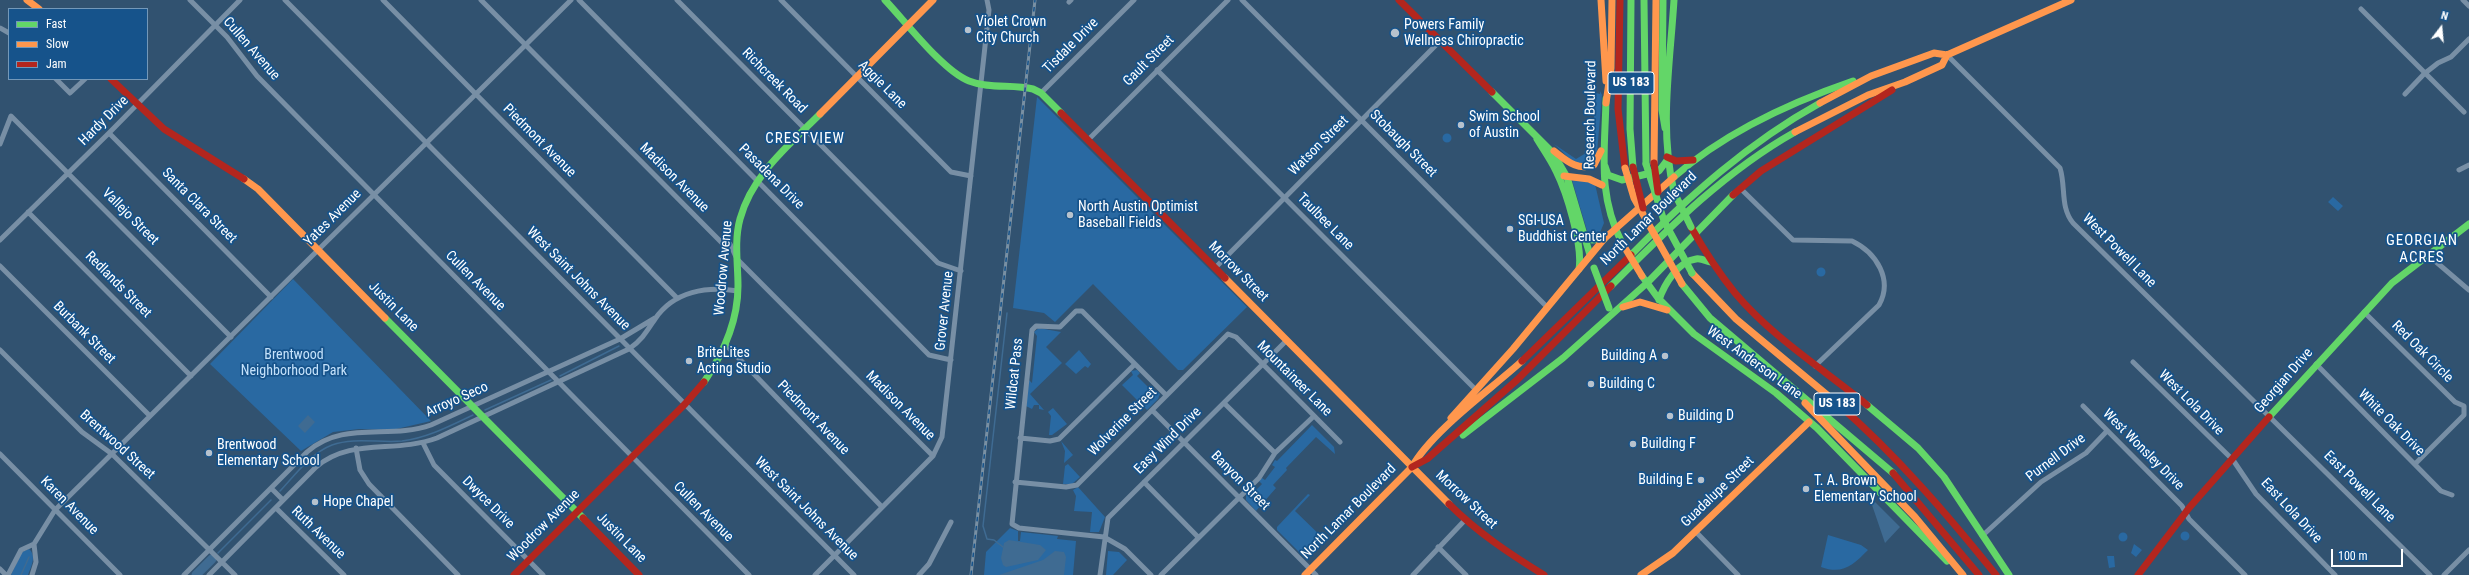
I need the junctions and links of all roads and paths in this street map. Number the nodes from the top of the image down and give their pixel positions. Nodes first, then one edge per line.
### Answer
1 (27, 0) edge
2 (190, 0) edge
3 (240, 0) edge
4 (285, 0) edge
5 (383, 0) edge
6 (481, 0) edge
7 (571, 0) edge
8 (579, 0) edge
9 (677, 0) edge
10 (781, 0) edge
11 (885, 0) edge
12 (933, 0) edge
13 (987, 0) edge
14 (1134, 0) edge
15 (1228, 0) edge
16 (1242, 0) edge
17 (1399, 0) edge
18 (1601, 0) edge
19 (1612, 0) edge
20 (1620, 0) edge
21 (1631, 0) edge
22 (1644, 0) edge
23 (1656, 0) edge
24 (1663, 0) edge
25 (1674, 0) edge
26 (2071, 0) edge
27 (2463, 0) edge
28 (2469, 6) edge
29 (38, 8) edge
30 (2361, 10) dead end
31 (909, 25) junction
32 (215, 26) junction
33 (2469, 39) edge
34 (1440, 41) junction
35 (526, 45) junction
36 (1947, 55) junction
37 (1158, 70) junction
38 (2424, 74) junction
39 (1871, 76) junction
40 (857, 77) junction
41 (57, 80) edge
42 (84, 80) edge
43 (112, 80) edge
44 (1905, 82) junction
45 (981, 84) junction
46 (1041, 93) junction
47 (476, 94) junction
48 (2405, 94) dead end
49 (1606, 103) junction
50 (137, 105) junction
51 (2464, 112) dead end
52 (1362, 120) junction
53 (1665, 128) junction
54 (805, 129) junction
55 (109, 133) junction
56 (1537, 139) junction
57 (1088, 140) junction
58 (427, 143) junction
59 (0, 144) edge
60 (1545, 144) junction
61 (1604, 144) junction
62 (1603, 158) junction
63 (1668, 158) junction
64 (1692, 160) junction
65 (1650, 164) junction
66 (2469, 165) edge
67 (1556, 170) junction
68 (2459, 170) dead end
69 (69, 172) junction
70 (970, 176) junction
71 (1567, 177) junction
72 (1670, 178) junction
73 (758, 180) junction
74 (1602, 185) junction
75 (1740, 188) junction
76 (374, 195) junction
77 (1285, 198) junction
78 (28, 212) junction
79 (1646, 218) junction
80 (2469, 224) edge
81 (1613, 229) junction
82 (1582, 233) junction
83 (1695, 236) junction
84 (1604, 239) junction
85 (0, 240) edge
86 (319, 250) junction
87 (2428, 255) junction
88 (1590, 256) junction
89 (737, 259) junction
90 (1710, 262) junction
91 (0, 266) edge
92 (1215, 268) junction
93 (1594, 268) junction
94 (1579, 269) junction
95 (961, 271) junction
96 (1647, 283) junction
97 (2469, 290) edge
98 (738, 291) junction
99 (271, 297) junction
100 (677, 298) junction
101 (1658, 300) junction
102 (1546, 306) junction
103 (1618, 309) junction
104 (1667, 310) junction
105 (2364, 312) junction
106 (1610, 316) junction
107 (656, 318) junction
108 (1231, 334) joint
109 (231, 336) junction
110 (620, 339) junction
111 (1287, 340) junction
112 (726, 345) junction
113 (629, 349) junction
114 (0, 350) edge
115 (951, 360) junction
116 (2133, 362) dead end
117 (1134, 364) junction
118 (1263, 364) junction
119 (2316, 364) junction
120 (1815, 366) junction
121 (548, 372) junction
122 (191, 376) junction
123 (1782, 378) junction
124 (558, 382) junction
125 (1476, 390) junction
126 (1166, 395) junction
127 (1224, 403) junction
128 (685, 404) junction
129 (2083, 406) dead end
130 (474, 407) junction
131 (1152, 410) junction
132 (150, 416) junction
133 (484, 416) junction
134 (1314, 416) junction
135 (2270, 416) junction
136 (1809, 422) junction
137 (2107, 431) junction
138 (1440, 434) junction
139 (1020, 438) junction
140 (1184, 442) junction
141 (1340, 442) dead end
142 (423, 443) junction
143 (356, 448) junction
144 (1440, 448) junction
145 (1275, 453) junction
146 (0, 454) edge
147 (112, 454) junction
148 (933, 456) junction
149 (632, 457) junction
150 (2233, 460) junction
151 (2415, 464) junction
152 (1412, 467) junction
153 (1015, 482) junction
154 (1144, 482) junction
155 (271, 488) junction
156 (2452, 495) dead end
157 (1238, 497) junction
158 (283, 500) junction
159 (882, 507) junction
160 (276, 508) junction
161 (56, 510) junction
162 (577, 511) junction
163 (2186, 512) junction
164 (1465, 520) junction
165 (951, 522) dead end
166 (1696, 532) junction
167 (1982, 536) junction
168 (1104, 537) junction
169 (1198, 537) junction
170 (34, 544) junction
171 (1438, 546) junction
172 (209, 550) junction
173 (2469, 550) edge
174 (834, 554) junction
175 (528, 560) junction
176 (222, 562) junction
177 (0, 569) edge
178 (1308, 572) edge
179 (7, 575) edge
180 (32, 575) edge
181 (120, 575) edge
182 (184, 575) edge
183 (209, 575) edge
184 (235, 575) edge
185 (344, 575) edge
186 (458, 575) edge
187 (514, 575) edge
188 (543, 575) edge
189 (640, 575) edge
190 (749, 575) edge
191 (815, 575) edge
192 (854, 575) edge
193 (920, 575) edge
194 (1100, 575) edge
195 (1151, 575) edge
196 (1161, 575) edge
197 (1316, 575) edge
198 (1413, 575) edge
199 (1466, 575) edge
200 (1544, 575) edge
201 (1641, 575) edge
202 (1738, 575) edge
203 (1962, 575) edge
204 (1979, 575) edge
205 (1996, 575) edge
206 (2009, 575) edge
207 (2138, 575) edge
208 (2245, 575) edge
209 (2336, 575) edge
210 (2430, 575) edge
211 (2444, 575) edge

1 - 29 main road
2 - 32 street, Cullen Avenue
3 - 32 street, Hardy Drive
4 - 58 street, West Saint Johns Avenue
5 - 47 street, Piedmont Avenue
6 - 35 street, Madison Avenue
7 - 35 street, Yates Avenue
8 - 73 street, Pasadena Drive
9 - 54 street, Richcreek Road
10 - 40 street, Aggie Lane
11 - 31 main road, Morrow Street
12 - 31 main road, Woodrow Avenue
13 - 45 street, Grover Avenue
14 - 46 street, Tisdale Drive
15 - 37 street, Gault Street
16 - 52 street, Stobaugh Street
17 - 34 main road
18 - 49 main road, Research Boulevard
19 - 49 main road
20 - 79 main road, bridge
21 - 79 main road, US 183, bridge
22 - 65 main road, US 183
23 - 65 main road
24 - 53 main road
25 - 53 main road
26 - 36 main road, North Lamar Boulevard
27 - 28 street
30 - 38 street
31 - 40 main road, Woodrow Avenue
31 - 45 main road, Morrow Street
32 - 50 street, Hardy Drive
32 - 76 street, Cullen Avenue
33 - 38 street
34 - 52 street, Watson Street
34 - 56 main road
35 - 47 street, Yates Avenue
35 - 89 street, Madison Avenue
36 - 39 main road, North Lamar Boulevard
36 - 44 main road, North Lamar Boulevard
36 - 135 street, West Powell Lane
37 - 57 street, Gault Street
37 - 77 street, Taulbee Lane
38 - 48 street
38 - 51 street
39 - 64 main road
39 - 138 main road, North Lamar Boulevard
40 - 54 main road, Woodrow Avenue
40 - 70 street, Aggie Lane
41 - 42 street
43 - 50 main road, Justin Lane
44 - 75 main road
44 - 144 main road, North Lamar Boulevard
45 - 46 main road, Morrow Street
45 - 70 street, Grover Avenue
46 - 57 main road, Morrow Street
47 - 58 street, Yates Avenue
47 - 100 street, Piedmont Avenue
49 - 61 main road, Research Boulevard
50 - 55 street, Hardy Drive
50 - 86 main road, Justin Lane
52 - 77 street, Watson Street
52 - 102 street, Stobaugh Street
53 - 63 main road
54 - 73 main road, Woodrow Avenue
54 - 95 street, Richcreek Road
55 - 69 street, Hardy Drive
55 - 99 street, Santa Clara Street
56 - 60 main road
56 - 67 main road
57 - 92 main road, Morrow Street
58 - 76 street, Yates Avenue
58 - 110 street, West Saint Johns Avenue
59 - 69 street, Vallejo Street
60 - 61 main road
60 - 71 main road
61 - 62 main road, Research Boulevard
62 - 63 main road
62 - 74 main road, Research Boulevard
63 - 64 main road
63 - 72 main road
64 - 72 main road
65 - 205 main road, US 183, bridge
66 - 68 street
67 - 71 main road
67 - 94 main road
69 - 78 street, Hardy Drive
69 - 109 street, Vallejo Street
70 - 95 street, Grover Avenue
71 - 74 main road
71 - 82 main road
72 - 81 main road
72 - 83 main road, bridge
73 - 89 main road, Woodrow Avenue
73 - 115 street, Pasadena Drive
74 - 81 main road, Research Boulevard
75 - 83 main road
75 - 120 street
76 - 86 street, Yates Avenue
76 - 121 street, Cullen Avenue
77 - 92 street, Watson Street
77 - 125 street, Taulbee Lane
78 - 85 street, Hardy Drive
78 - 122 street, Redlands Street
79 - 123 main road, US 183, bridge
80 - 87 main road, Georgian Drive
81 - 84 main road
81 - 96 main road, West Anderson Lane, bridge
82 - 84 main road
82 - 88 main road
83 - 90 main road
83 - 96 main road
84 - 88 main road
86 - 99 street, Yates Avenue
86 - 130 main road, Justin Lane
87 - 97 street
87 - 105 main road, Georgian Drive
88 - 93 main road
88 - 94 main road
89 - 98 main road, Woodrow Avenue
89 - 148 street, Madison Avenue
90 - 101 main road
90 - 120 main road
91 - 132 street, Burbank Street
92 - 111 main road, Morrow Street
93 - 94 main road
93 - 106 main road, bridge
94 - 102 main road
95 - 115 street, Grover Avenue
96 - 101 main road, West Anderson Lane
96 - 103 main road
98 - 100 street, Arroyo Seco
98 - 112 main road, Woodrow Avenue
99 - 109 street, Yates Avenue
100 - 107 street, Arroyo Seco
101 - 104 main road, West Anderson Lane
102 - 125 main road
103 - 104 main road
103 - 106 main road
104 - 136 main road, West Anderson Lane
105 - 119 main road, Georgian Drive
105 - 151 street, Red Oak Circle
106 - 144 main road
107 - 110 street, Arroyo Seco
107 - 113 street, Arroyo Seco
108 - 118 street, Mountaineer Lane
108 - 126 street, Wolverine Street
109 - 122 street, Yates Avenue
110 - 113 street, West Saint Johns Avenue
110 - 121 street, Arroyo Seco
111 - 118 street, Easy Wind Drive
111 - 152 main road, Morrow Street
112 - 128 main road, Woodrow Avenue
112 - 159 street, Piedmont Avenue
113 - 124 street, Arroyo Seco
113 - 128 street, West Saint Johns Avenue
114 - 147 street, Brentwood Street
115 - 148 street, Grover Avenue
116 - 150 street, West Lola Drive
117 - 126 street, Wildcat Pass
117 - 139 street
117 - 139 street, Wildcat Pass
118 - 127 street, Easy Wind Drive
118 - 134 street, Mountaineer Lane
119 - 135 main road, Georgian Drive
119 - 151 street, White Oak Drive
120 - 167 main road
121 - 124 street, Cullen Avenue
121 - 130 street, Arroyo Seco
122 - 132 street, Yates Avenue
123 - 203 main road
123 - 204 main road, US 183
124 - 133 street, Arroyo Seco
124 - 149 street, Cullen Avenue
125 - 138 main road
126 - 131 street, Wolverine Street
127 - 140 street, Easy Wind Drive
127 - 145 street
128 - 149 main road, Woodrow Avenue
128 - 174 street, West Saint Johns Avenue
129 - 137 street, West Wonsley Drive
130 - 133 main road, Justin Lane
130 - 155 street, Arroyo Seco
131 - 140 street, Banyon Street
131 - 153 street, Wolverine Street
132 - 147 street, Yates Avenue
133 - 142 street, Arroyo Seco
133 - 162 main road, Justin Lane
134 - 141 street, Mountaineer Lane
134 - 145 street
135 - 150 main road, Georgian Drive
135 - 210 street, East Powell Lane
136 - 166 main road, Guadalupe Street
136 - 203 main road, West Anderson Lane
137 - 163 street, West Wonsley Drive
137 - 167 street, Purnell Drive
138 - 152 main road, North Lamar Boulevard
139 - 153 street, Wildcat Pass
140 - 154 street, Easy Wind Drive
140 - 157 street, Banyon Street
142 - 143 street, Arroyo Seco
142 - 175 street, Dwyce Drive
143 - 158 street, Arroyo Seco
143 - 186 street
144 - 152 main road, North Lamar Boulevard
145 - 157 street
146 - 161 street, Karen Avenue
147 - 161 street, Yates Avenue
147 - 172 street, Brentwood Street
148 - 159 street, Grover Avenue
149 - 162 main road, Woodrow Avenue
149 - 190 street, Cullen Avenue
150 - 163 main road, Georgian Drive
150 - 209 street, East Lola Drive
151 - 156 street, White Oak Drive
152 - 164 main road, Morrow Street
152 - 178 main road, North Lamar Boulevard
153 - 168 street, Wildcat Pass
154 - 168 street, Easy Wind Drive
154 - 169 street
155 - 158 street
155 - 172 street, Arroyo Seco
157 - 169 street
157 - 178 street, Banyon Street
158 - 160 street, Arroyo Seco
159 - 174 street, Grover Avenue
160 - 176 street, Arroyo Seco
160 - 185 street, Ruth Avenue
161 - 170 street, Yates Avenue
161 - 181 street, Karen Avenue
162 - 175 main road, Woodrow Avenue
162 - 189 main road, Justin Lane
163 - 207 main road, Georgian Drive
163 - 208 street, West Wonsley Drive
164 - 171 street
164 - 200 main road, Morrow Street
165 - 193 street
166 - 201 main road, Guadalupe Street
166 - 202 street
167 - 206 main road
168 - 194 street, Easy Wind Drive
168 - 195 street
169 - 196 street
170 - 179 street
170 - 180 street
171 - 198 street
171 - 199 street
172 - 176 street, Brentwood Street
172 - 182 street, Arroyo Seco
173 - 211 street
174 - 191 street, Grover Avenue
174 - 192 street, West Saint Johns Avenue
175 - 187 main road, Woodrow Avenue
175 - 188 street, Dwyce Drive
176 - 183 street, Arroyo Seco
176 - 184 street, Brentwood Street
177 - 179 street
178 - 197 street, Banyon Street

